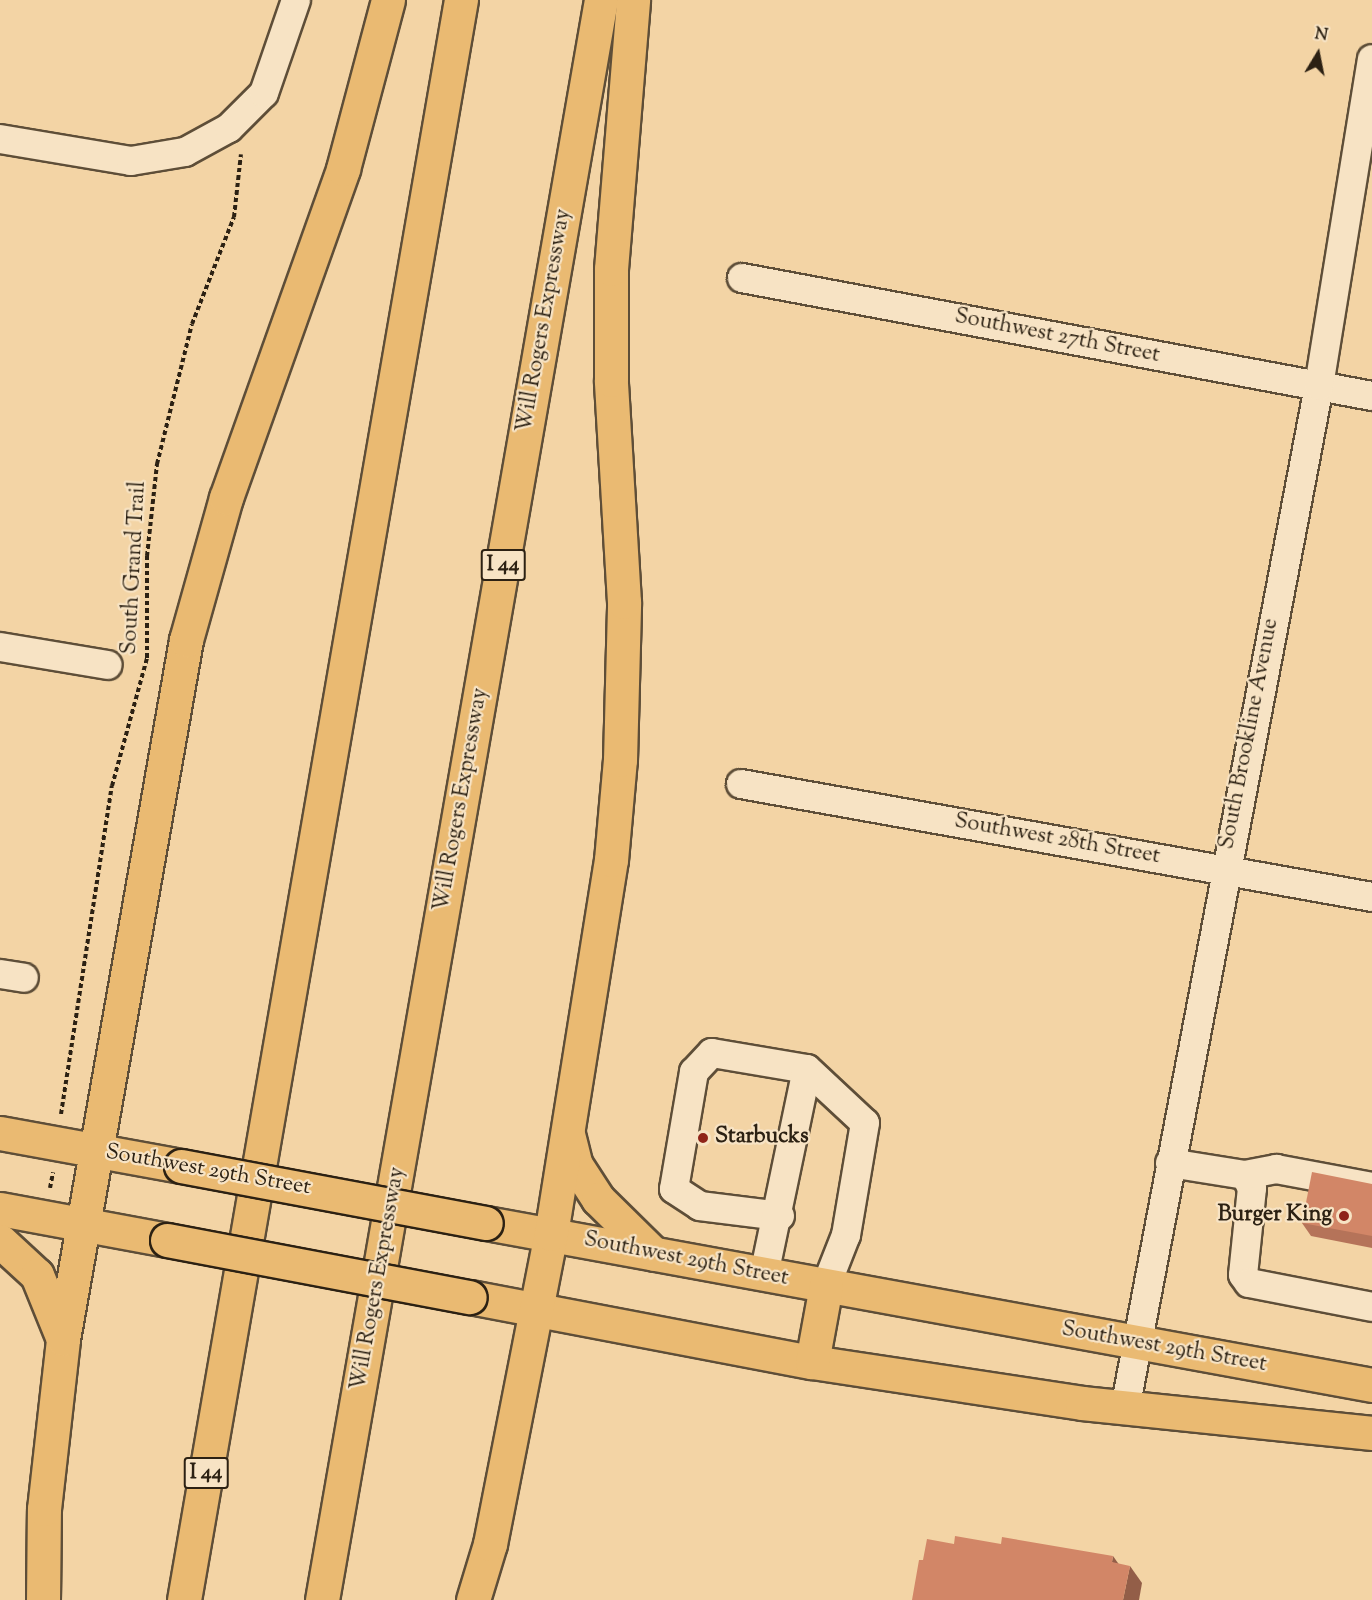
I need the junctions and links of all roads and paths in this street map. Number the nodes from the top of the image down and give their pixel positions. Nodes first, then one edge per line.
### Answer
1 (296, 0) edge
2 (387, 0) edge
3 (461, 0) edge
4 (601, 0) edge
5 (633, 0) edge
6 (1372, 59) edge
7 (0, 139) edge
8 (238, 143) dead end
9 (742, 278) dead end
10 (1319, 386) junction
11 (1372, 396) edge
12 (0, 647) edge
13 (107, 665) dead end
14 (741, 784) dead end
15 (1223, 869) junction
16 (1372, 897) edge
17 (807, 1069) junction
18 (62, 1108) dead end
19 (566, 1127) junction
20 (0, 1133) edge
21 (94, 1151) junction
22 (1170, 1162) junction
23 (54, 1164) dead end
24 (1245, 1175) junction
25 (1372, 1187) edge
26 (49, 1191) dead end
27 (0, 1209) edge
28 (780, 1216) junction
29 (80, 1224) junction
30 (551, 1234) junction
31 (0, 1241) edge
32 (654, 1254) junction
33 (764, 1275) junction
34 (826, 1286) junction
35 (1372, 1307) edge
36 (536, 1310) junction
37 (63, 1339) junction
38 (1136, 1343) junction
39 (812, 1362) junction
40 (1372, 1385) edge
41 (1125, 1409) junction
42 (1372, 1433) edge
43 (43, 1600) edge
44 (184, 1600) edge
45 (322, 1600) edge
46 (473, 1600) edge

1 - 7 street
2 - 21 main road
3 - 44 main road, I 44
4 - 45 main road, Will Rogers Expressway / I 44
5 - 19 main road
6 - 10 street, South Brookline Avenue
8 - 18 path, South Grand Trail
9 - 10 street, Southwest 27th Street
10 - 11 street, Southwest 27th Street
10 - 15 street, South Brookline Avenue
12 - 13 street
14 - 15 street, Southwest 28th Street
15 - 16 street, Southwest 28th Street
15 - 22 street, South Brookline Avenue
17 - 28 street
17 - 28 street
17 - 34 street
19 - 30 main road
19 - 32 main road
20 - 21 main road, Southwest 29th Street
21 - 29 main road
21 - 30 main road, Southwest 29th Street, bridge
22 - 24 street
22 - 38 street, South Brookline Avenue
23 - 26 path
24 - 25 street
24 - 35 street
27 - 29 main road
28 - 33 street
29 - 36 main road, bridge
29 - 37 main road
30 - 32 main road, Southwest 29th Street
30 - 36 main road
31 - 37 main road
32 - 33 main road, Southwest 29th Street
33 - 34 main road, Southwest 29th Street
34 - 38 main road, Southwest 29th Street
34 - 39 main road
36 - 39 main road
36 - 46 main road
37 - 43 main road
38 - 40 main road, Southwest 29th Street
38 - 41 street, South Brookline Avenue
39 - 41 main road
41 - 42 main road

